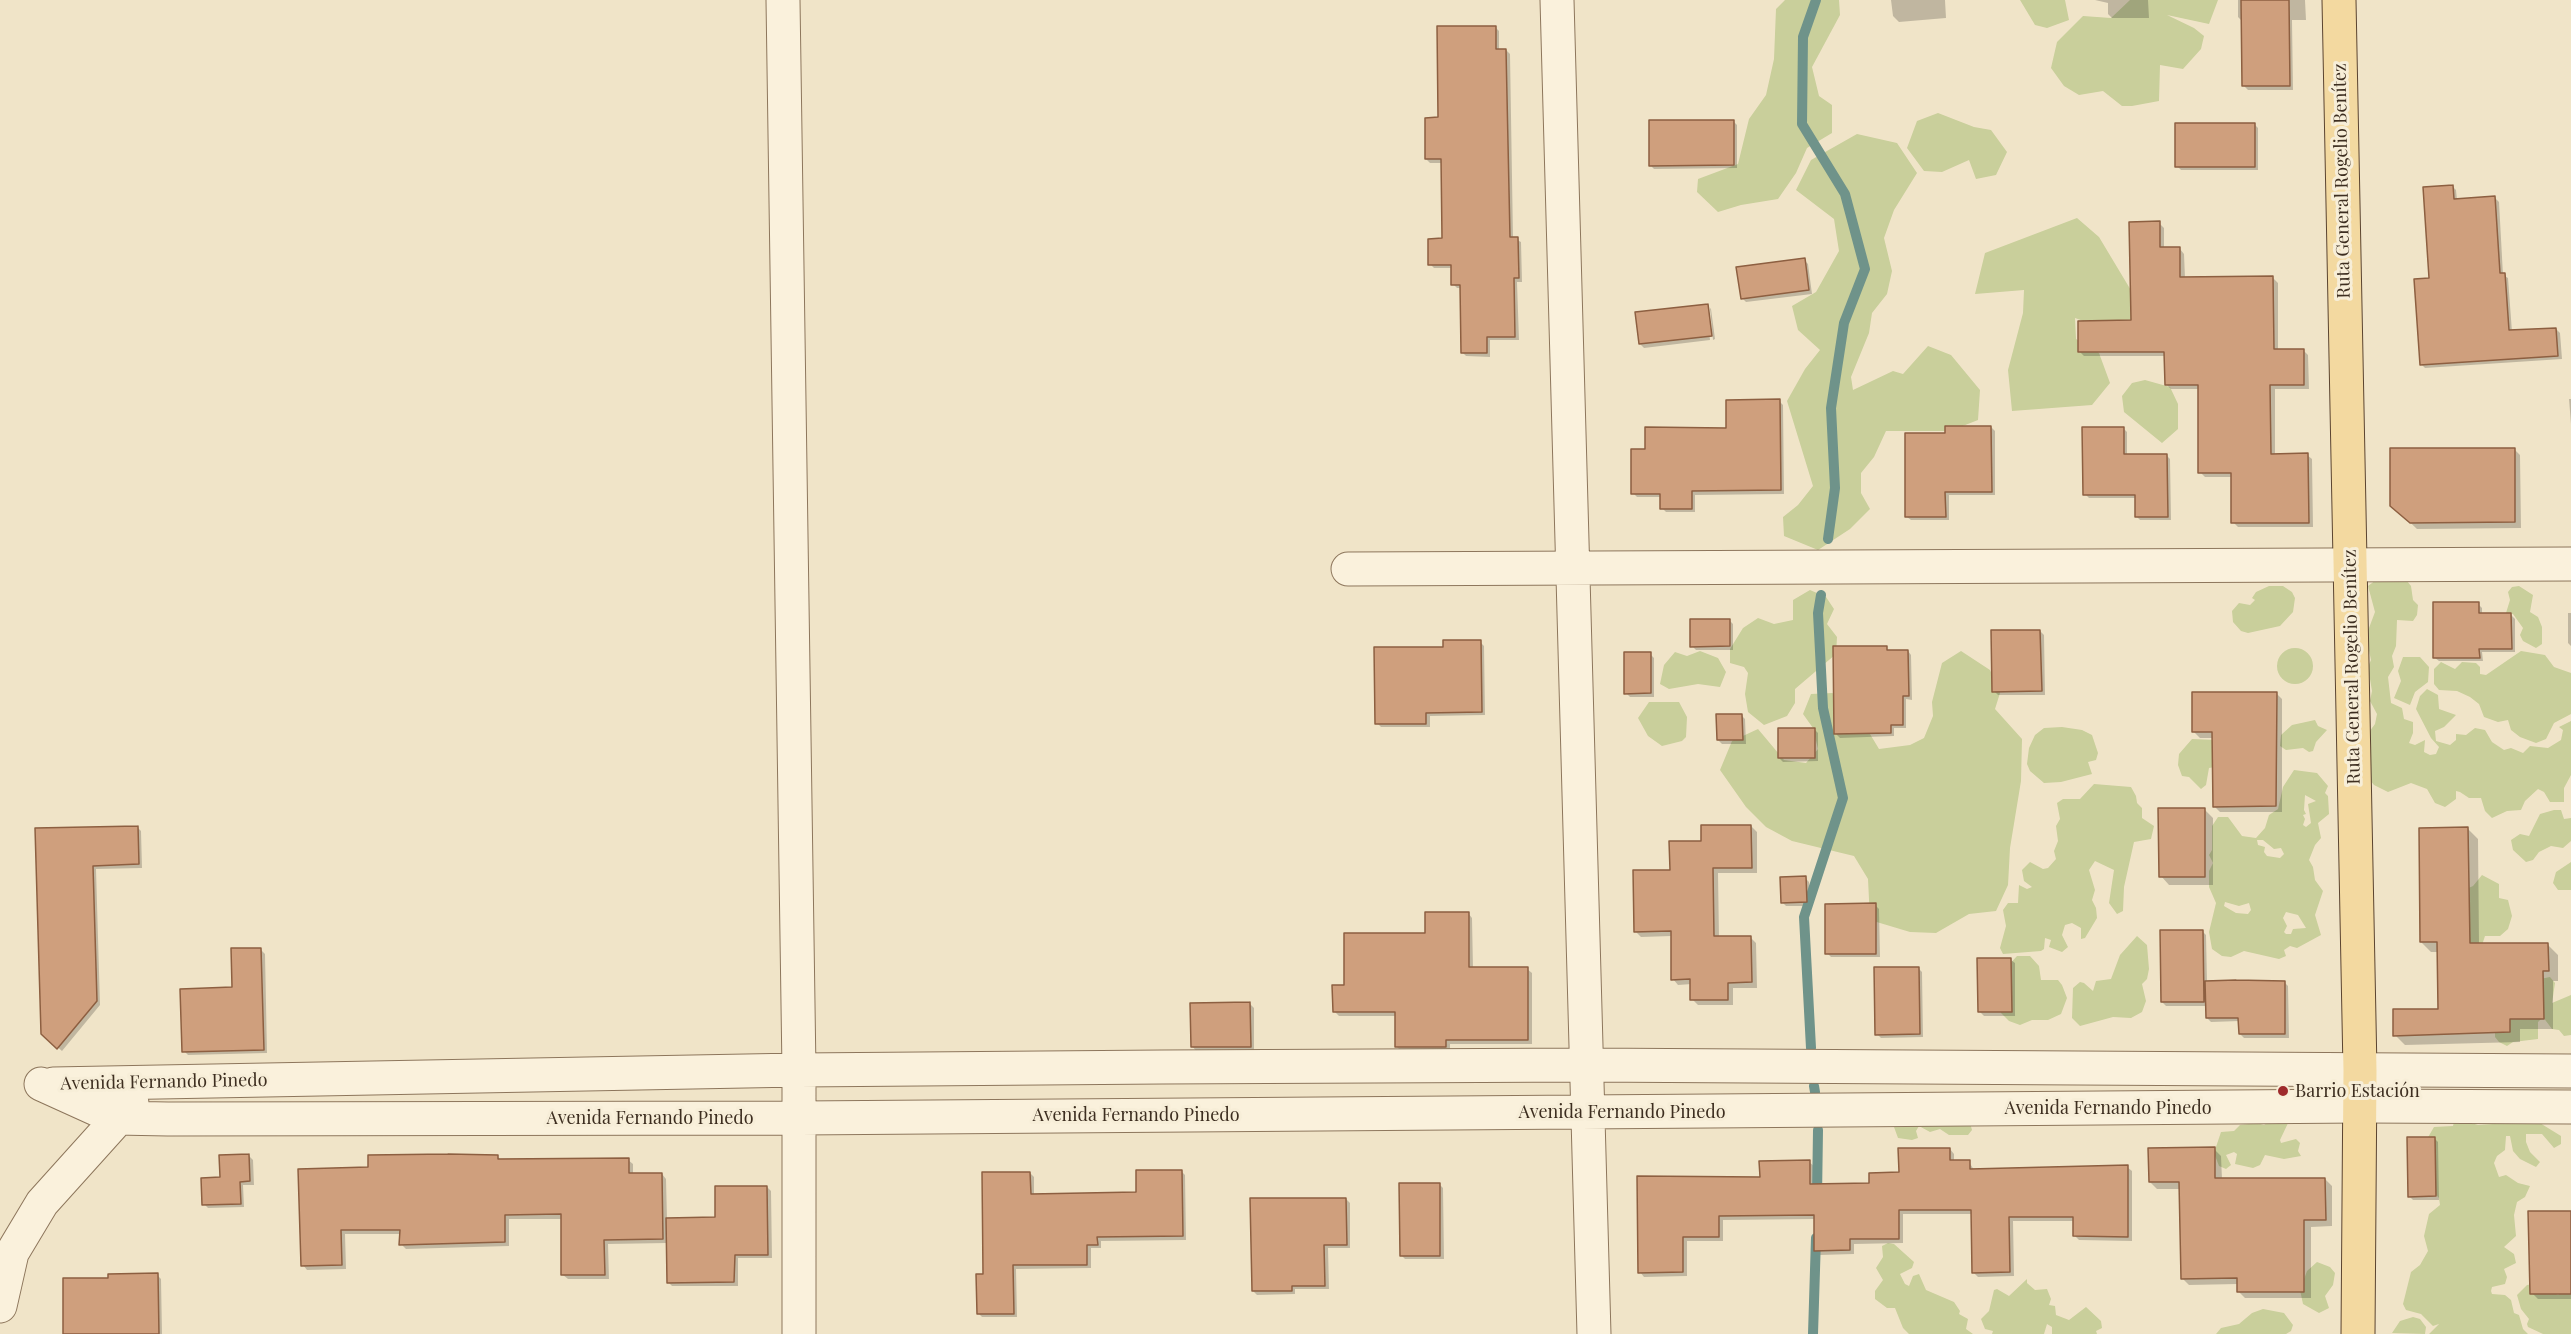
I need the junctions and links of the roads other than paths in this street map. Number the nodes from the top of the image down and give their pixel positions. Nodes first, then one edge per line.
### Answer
1 (783, 0) edge
2 (1557, 0) edge
3 (2339, 0) edge
4 (2571, 564) edge
5 (2350, 565) junction
6 (1572, 568) junction
7 (1348, 569) dead end
8 (1586, 1065) junction
9 (799, 1070) junction
10 (2360, 1070) junction
11 (2571, 1071) edge
12 (153, 1083) junction
13 (2361, 1106) junction
14 (2571, 1107) edge
15 (1588, 1112) junction
16 (116, 1118) junction
17 (800, 1118) junction
18 (0, 1306) edge
19 (799, 1334) edge
20 (1594, 1334) edge
21 (2358, 1334) edge

1 - 9 street
2 - 6 street
3 - 5 main road, Ruta General Rogelio Benítez
4 - 5 street
5 - 6 street
5 - 10 main road, Ruta General Rogelio Benítez
6 - 7 street
6 - 8 street
8 - 9 street, Avenida Fernando Pinedo
8 - 10 street, Avenida Fernando Pinedo
8 - 15 street
9 - 12 street, Avenida Fernando Pinedo
9 - 17 street
10 - 11 street, Avenida Fernando Pinedo
10 - 13 main road, Ruta General Rogelio Benítez
12 - 16 street
12 - 16 street, Avenida Fernando Pinedo
13 - 14 street, Avenida Fernando Pinedo
13 - 15 street, Avenida Fernando Pinedo
13 - 21 main road, Ruta General Rogelio Benítez
15 - 17 street, Avenida Fernando Pinedo
15 - 20 street
16 - 17 street, Avenida Fernando Pinedo
16 - 18 street
17 - 19 street

